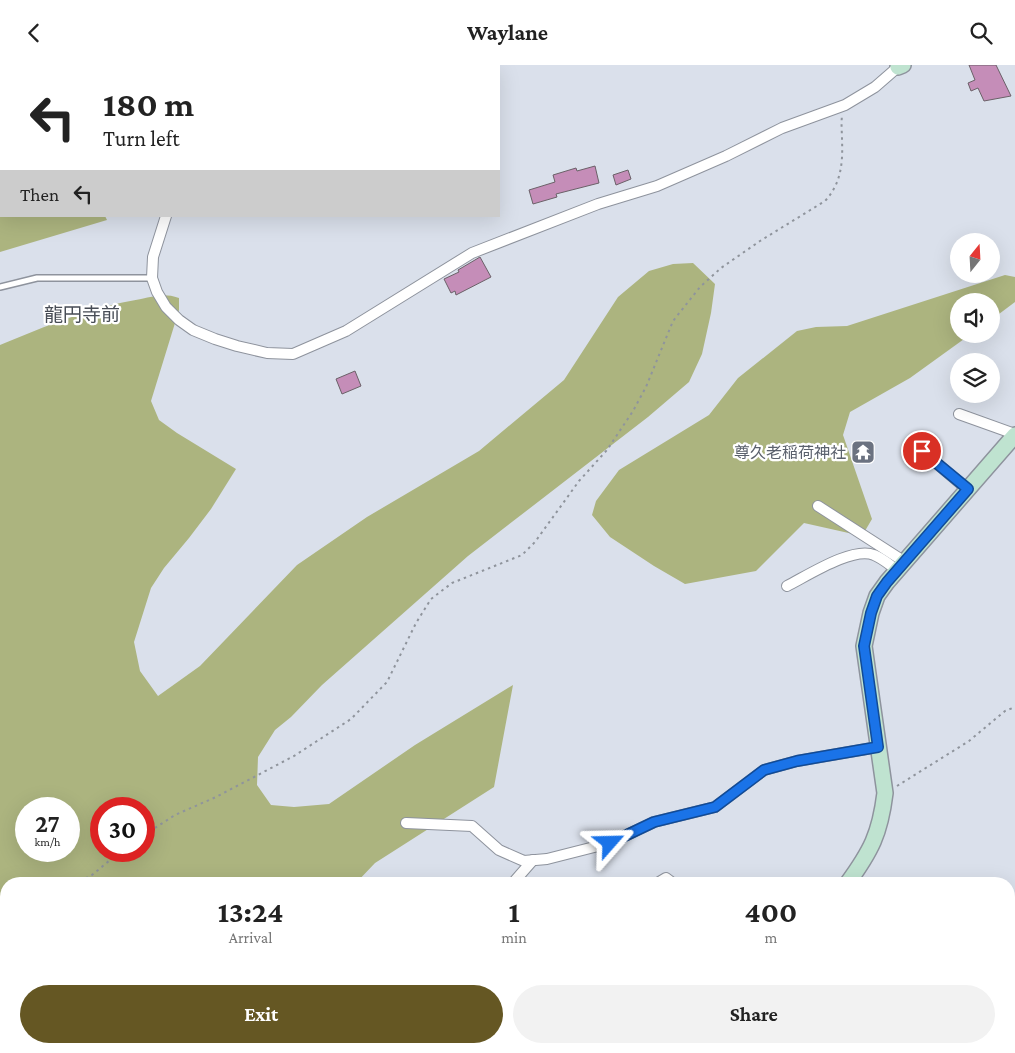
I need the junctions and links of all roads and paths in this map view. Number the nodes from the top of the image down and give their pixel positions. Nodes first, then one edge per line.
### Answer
1 (900, 66) edge
2 (845, 105) junction
3 (166, 217) edge
4 (152, 278) junction
5 (0, 287) edge
6 (959, 414) dead end
7 (1015, 435) edge
8 (922, 451) dead end
9 (968, 489) junction
10 (818, 506) dead end
11 (901, 566) junction
12 (787, 586) dead end
13 (1015, 707) edge
14 (878, 747) junction
15 (885, 793) junction
16 (406, 823) dead end
17 (155, 828) edge
18 (533, 860) junction
19 (108, 862) edge
20 (88, 877) edge
21 (518, 877) edge
22 (852, 877) edge

1 - 2 street
2 - 4 street
2 - 17 path
3 - 4 street
4 - 5 lane
6 - 7 street
7 - 9 street
8 - 9 street
9 - 11 street
10 - 11 street
11 - 12 street
11 - 14 street
13 - 15 path
14 - 15 street
14 - 18 street
15 - 22 street
16 - 18 street
18 - 21 street
19 - 20 path

